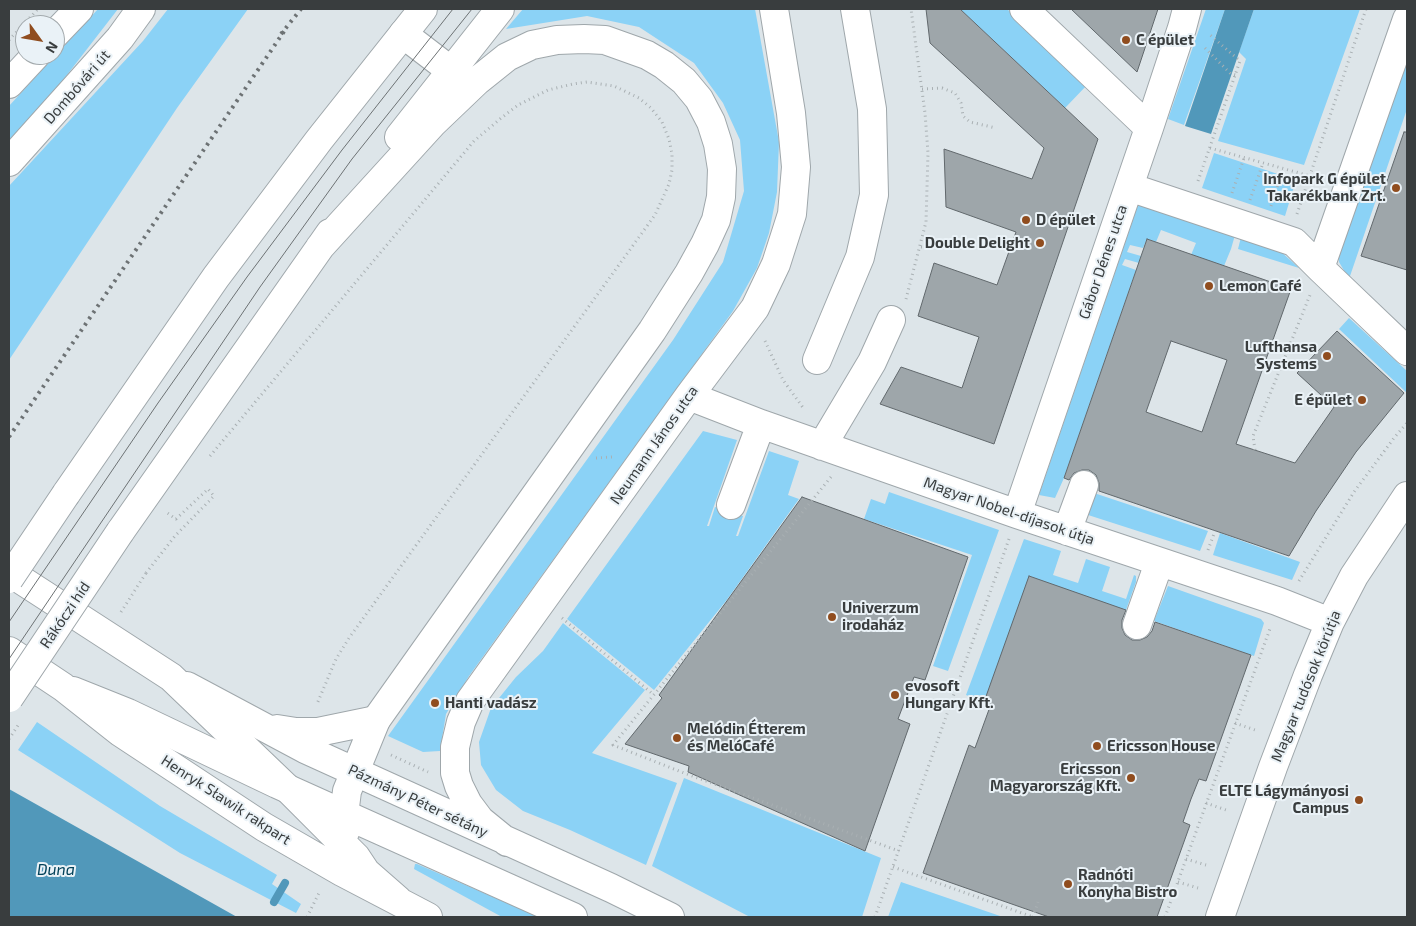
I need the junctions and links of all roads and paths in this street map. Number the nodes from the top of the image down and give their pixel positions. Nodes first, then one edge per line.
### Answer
1 (38, 9) edge
2 (78, 9) edge
3 (141, 9) edge
4 (423, 9) edge
5 (500, 9) edge
6 (774, 9) edge
7 (855, 9) edge
8 (911, 9) edge
9 (1024, 9) edge
10 (1187, 9) edge
11 (1366, 9) edge
12 (1407, 19) edge
13 (404, 21) edge
14 (65, 23) edge
15 (1214, 38) dead end
16 (9, 40) edge
17 (1210, 52) dead end
18 (27, 65) edge
19 (450, 70) junction
20 (1234, 75) junction
21 (9, 84) edge
22 (922, 89) junction
23 (996, 128) dead end
24 (1149, 128) junction
25 (1210, 148) junction
26 (1244, 158) junction
27 (9, 162) edge
28 (1263, 163) junction
29 (1283, 169) junction
30 (1310, 176) junction
31 (1129, 187) junction
32 (1189, 207) junction
33 (1241, 225) junction
34 (1288, 240) junction
35 (320, 247) junction
36 (921, 247) junction
37 (964, 249) dead end
38 (1320, 268) junction
39 (898, 313) joint
40 (764, 339) dead end
41 (1407, 351) edge
42 (817, 360) dead end
43 (688, 396) junction
44 (808, 414) dead end
45 (1407, 423) edge
46 (761, 424) junction
47 (822, 446) junction
48 (1255, 450) dead end
49 (561, 459) junction
50 (206, 461) dead end
51 (641, 464) junction
52 (831, 477) dead end
53 (1084, 485) dead end
54 (1407, 496) edge
55 (172, 504) dead end
56 (730, 505) dead end
57 (166, 512) junction
58 (161, 519) dead end
59 (1013, 526) junction
60 (1067, 531) junction
61 (1215, 531) dead end
62 (169, 543) dead end
63 (1207, 553) dead end
64 (1159, 563) junction
65 (9, 572) edge
66 (146, 573) junction
67 (9, 579) edge
68 (1285, 605) junction
69 (119, 614) dead end
70 (562, 618) dead end
71 (1330, 622) junction
72 (1137, 625) dead end
73 (9, 651) edge
74 (171, 677) junction
75 (63, 687) junction
76 (654, 694) junction
77 (9, 698) edge
78 (1235, 723) junction
79 (261, 727) junction
80 (363, 729) junction
81 (1255, 730) dead end
82 (354, 772) junction
83 (459, 786) junction
84 (288, 789) junction
85 (1206, 803) junction
86 (1226, 810) dead end
87 (344, 815) junction
88 (507, 842) junction
89 (899, 851) junction
90 (356, 857) junction
91 (1186, 858) junction
92 (1206, 865) dead end
93 (893, 868) junction
94 (1178, 882) junction
95 (1198, 888) dead end
96 (319, 894) dead end
97 (398, 900) junction
98 (1038, 902) dead end
99 (307, 917) edge
100 (428, 917) edge
101 (573, 917) edge
102 (670, 917) edge
103 (876, 917) edge
104 (1033, 917) edge
105 (1165, 917) edge
106 (1220, 917) edge

1 - 16 path
2 - 14 main road
3 - 27 main road, Dombóvári út
4 - 13 main road
5 - 19 main road
6 - 43 main road, Neumann János utca
7 - 42 main road
8 - 22 path
9 - 24 main road
10 - 24 main road, Gábor Dénes utca
11 - 30 path
12 - 38 main road
13 - 19 main road
13 - 67 main road, bridge
15 - 20 path
17 - 20 path
18 - 21 main road
19 - 35 main road
20 - 25 path
22 - 23 path
22 - 36 path
24 - 31 main road, Gábor Dénes utca
25 - 26 path
25 - 32 path
26 - 28 path
26 - 33 path
28 - 29 path
28 - 33 path
29 - 30 path
29 - 33 path
30 - 34 path
31 - 32 main road
31 - 59 main road, Gábor Dénes utca
32 - 33 main road
33 - 34 main road
34 - 38 main road
35 - 49 main road
35 - 77 main road, Rákóczi híd, bridge
36 - 37 path
36 - 39 path
38 - 41 main road
38 - 48 path
39 - 47 main road
40 - 44 path
43 - 46 main road, Magyar Nobel-díjasok útja
43 - 51 main road, Neumann János utca
45 - 68 path
46 - 47 main road, Magyar Nobel-díjasok útja
46 - 56 main road
47 - 59 main road, Magyar Nobel-díjasok útja
49 - 51 path
49 - 80 main road
50 - 80 path
51 - 83 main road, Neumann János utca
52 - 76 path
53 - 60 main road
54 - 71 main road, Magyar tudósok körútja
55 - 57 path
57 - 58 path
57 - 66 path
59 - 60 main road, Magyar Nobel-díjasok útja
59 - 89 path
60 - 64 main road, Magyar Nobel-díjasok útja
61 - 63 path
62 - 66 path
64 - 68 main road, Magyar Nobel-díjasok útja
64 - 72 main road
65 - 74 main road, Pázmány Péter sétány
66 - 69 path
68 - 71 main road, Magyar Nobel-díjasok útja
68 - 78 path
70 - 76 path
71 - 106 main road, Magyar tudósok körútja
73 - 75 main road, Pázmány Péter sétány
74 - 79 main road, Pázmány Péter sétány
74 - 84 main road, Pázmány Péter sétány
75 - 84 main road, Pázmány Péter sétány
75 - 97 main road, Henryk Sławik rakpart
76 - 89 path
78 - 81 path
78 - 85 path
79 - 80 main road
79 - 82 main road, Pázmány Péter sétány
80 - 82 main road
80 - 83 path
82 - 87 main road
82 - 88 main road, Pázmány Péter sétány
83 - 88 main road, Neumann János utca
84 - 87 main road, Pázmány Péter sétány
84 - 90 main road, Henryk Sławik rakpart
85 - 86 path
85 - 91 path
87 - 90 main road
87 - 101 main road, Pázmány Péter sétány
88 - 102 main road, Pázmány Péter sétány
89 - 93 path
90 - 97 main road, Henryk Sławik rakpart
91 - 92 path
91 - 94 path
93 - 103 path
93 - 104 path
94 - 95 path
94 - 105 path
96 - 99 path
97 - 100 main road, Henryk Sławik rakpart
98 - 104 path

